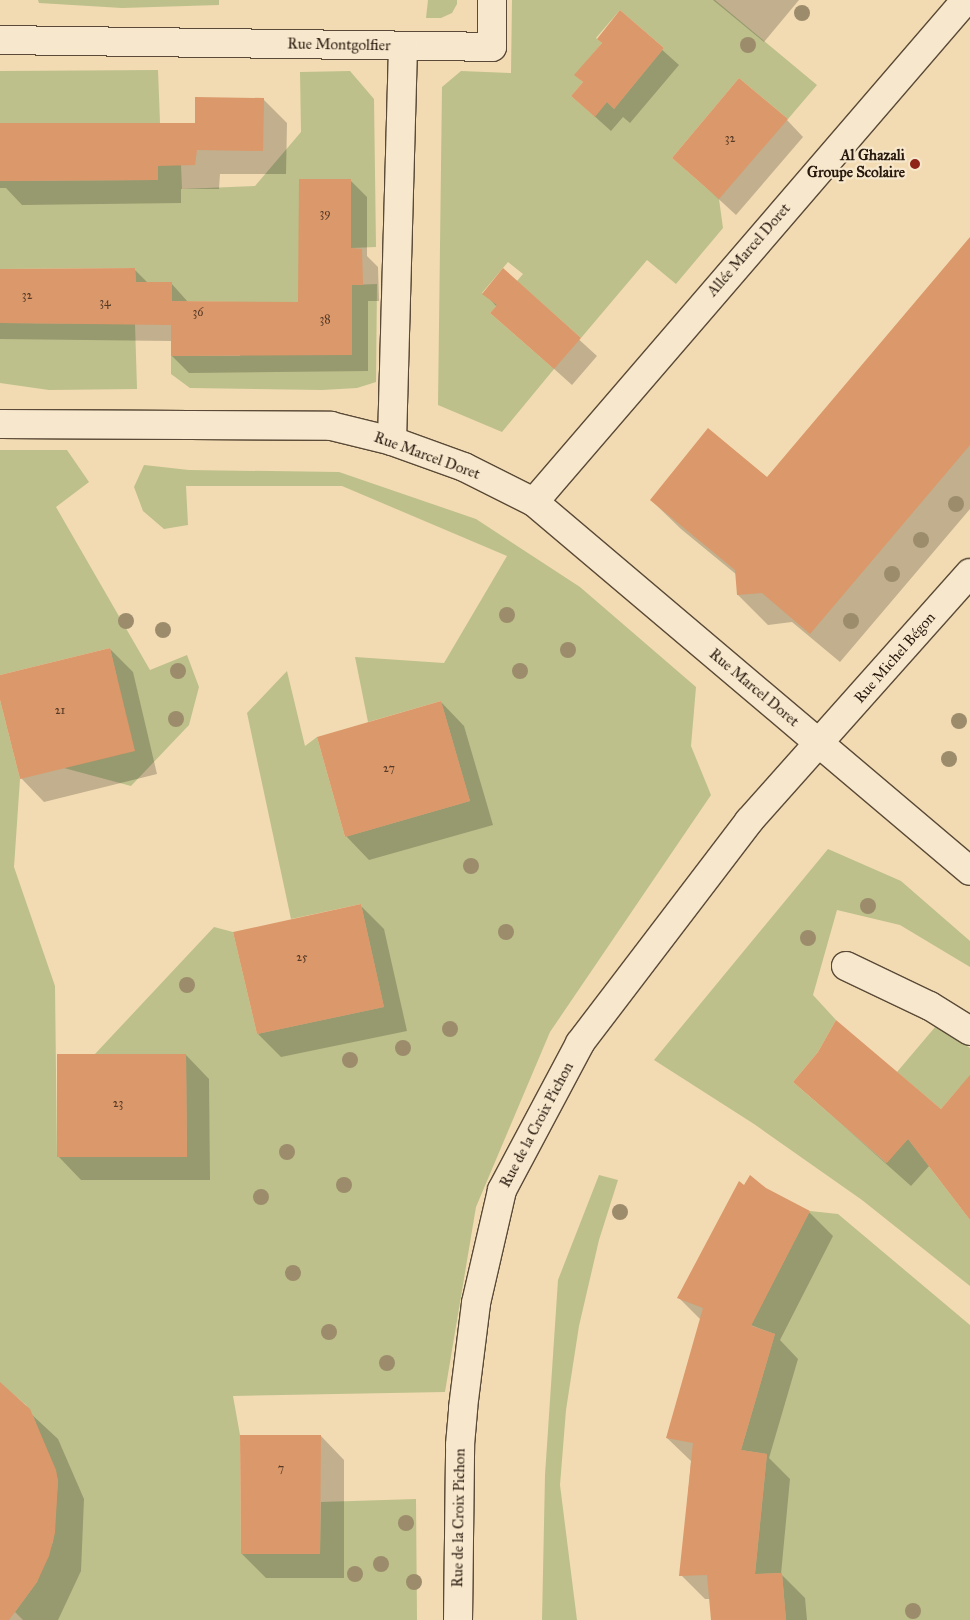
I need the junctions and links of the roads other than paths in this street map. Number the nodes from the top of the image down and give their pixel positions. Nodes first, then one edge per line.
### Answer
1 (492, 0) edge
2 (966, 0) edge
3 (0, 40) edge
4 (403, 46) junction
5 (0, 424) edge
6 (392, 441) junction
7 (534, 502) junction
8 (970, 573) edge
9 (820, 744) junction
10 (970, 871) edge
11 (846, 966) dead end
12 (970, 1031) edge
13 (458, 1620) edge

1 - 4 street
2 - 7 street, Allée Marcel Doret
3 - 4 street, Rue Montgolfier
4 - 6 street, Rue Montgolfier
5 - 6 street, Rue Marcel Doret
6 - 7 street, Rue Marcel Doret
7 - 9 street, Rue Marcel Doret
8 - 9 street, Rue Michel Bégon
9 - 10 street, Rue Marcel Doret
9 - 13 street, Rue de la Croix Pichon
11 - 12 street

